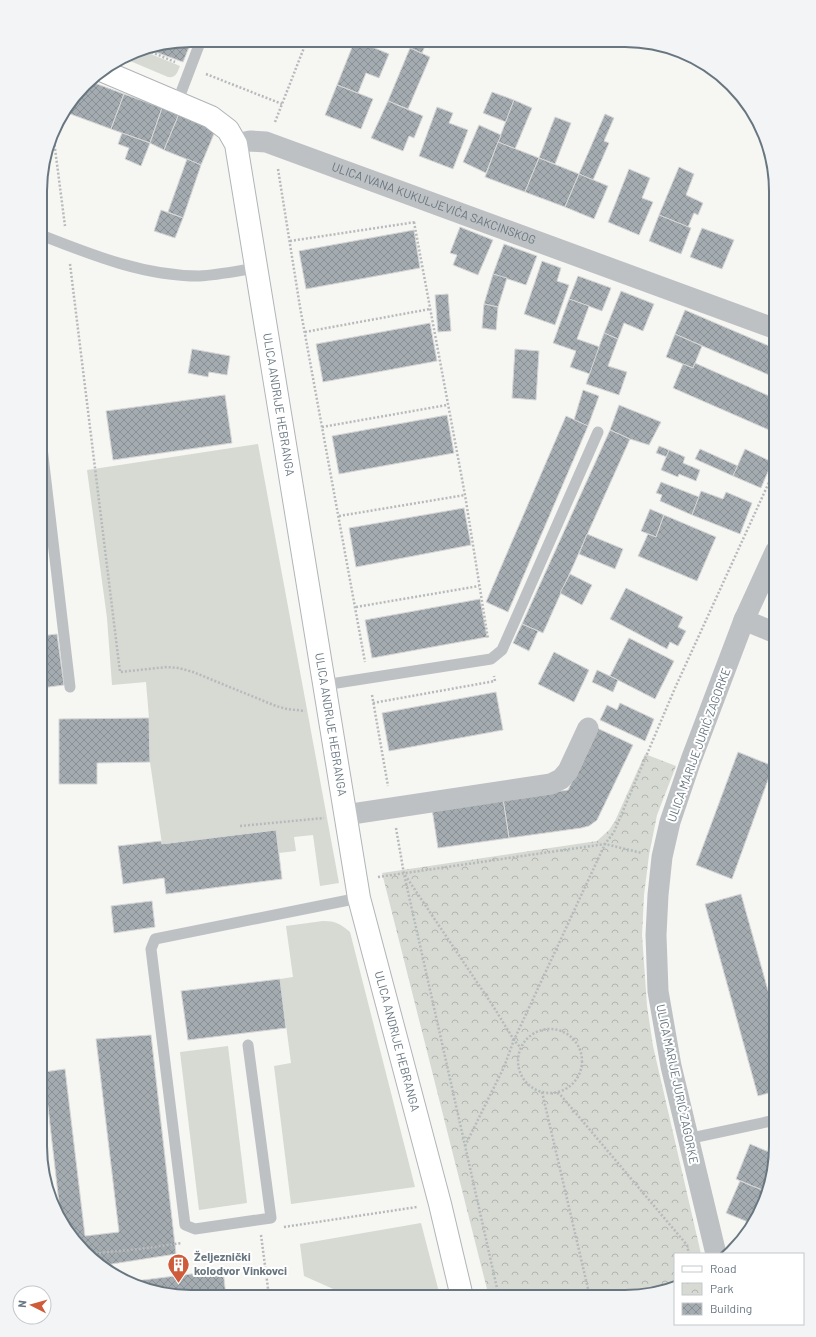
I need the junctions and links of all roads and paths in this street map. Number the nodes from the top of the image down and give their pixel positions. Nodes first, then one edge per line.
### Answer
1 (198, 47) edge
2 (304, 47) edge
3 (153, 52) edge
4 (191, 68) junction
5 (108, 73) edge
6 (177, 103) junction
7 (282, 104) junction
8 (236, 144) junction
9 (275, 145) junction
10 (55, 146) edge
11 (421, 221) dead end
12 (414, 222) junction
13 (47, 237) edge
14 (290, 241) junction
15 (68, 245) junction
16 (256, 268) junction
17 (430, 309) junction
18 (769, 326) edge
19 (305, 332) junction
20 (447, 405) junction
21 (322, 427) junction
22 (598, 432) dead end
23 (769, 482) edge
24 (47, 490) edge
25 (465, 495) junction
26 (339, 516) junction
27 (769, 565) edge
28 (479, 586) junction
29 (356, 607) junction
30 (744, 620) junction
31 (769, 630) edge
32 (491, 659) junction
33 (368, 678) junction
34 (324, 685) junction
35 (70, 687) dead end
36 (373, 703) junction
37 (328, 707) junction
38 (588, 728) dead end
39 (392, 808) junction
40 (345, 815) junction
41 (240, 826) dead end
42 (605, 844) junction
43 (662, 857) junction
44 (404, 874) junction
45 (357, 889) junction
46 (514, 1040) junction
47 (248, 1045) dead end
48 (520, 1047) junction
49 (542, 1092) junction
50 (558, 1092) junction
51 (769, 1121) edge
52 (687, 1139) junction
53 (465, 1146) junction
54 (440, 1204) junction
55 (298, 1225) dead end
56 (261, 1231) dead end
57 (689, 1253) edge
58 (716, 1253) edge
59 (268, 1290) edge
60 (461, 1290) edge
61 (497, 1290) edge
62 (588, 1290) edge

1 - 4 lane
2 - 7 path
3 - 4 path
4 - 6 lane
4 - 7 path
5 - 6 main road
6 - 8 main road
7 - 9 path
8 - 9 street, ULICA IVANA KUKULJEVIĆA SAKCINSKOG
8 - 16 main road, ULICA ANDRIJE HEBRANGA
9 - 14 path
9 - 18 street, ULICA IVANA KUKULJEVIĆA SAKCINSKOG
10 - 15 path
11 - 12 path
12 - 14 path
12 - 17 path
13 - 15 lane
14 - 19 path
15 - 16 lane
15 - 37 path
16 - 34 main road, ULICA ANDRIJE HEBRANGA
17 - 19 path
17 - 20 path
19 - 21 path
20 - 21 path
20 - 25 path
21 - 26 path
22 - 32 lane
23 - 42 path
24 - 35 lane
25 - 26 path
25 - 28 path
26 - 29 path
27 - 30 street, ULICA MARIJE JURIĆ ZAGORKE
28 - 29 path
28 - 32 path
29 - 33 path
30 - 31 street
30 - 43 street, ULICA MARIJE JURIĆ ZAGORKE
32 - 33 lane
32 - 36 path
33 - 34 lane
33 - 36 path
34 - 37 main road, ULICA ANDRIJE HEBRANGA
36 - 39 path
37 - 40 main road, ULICA ANDRIJE HEBRANGA
38 - 39 street
39 - 40 street
39 - 44 path
40 - 41 path
40 - 45 main road, ULICA ANDRIJE HEBRANGA
42 - 43 path
42 - 44 path
42 - 46 path
43 - 52 street, ULICA MARIJE JURIĆ ZAGORKE
44 - 45 path
44 - 46 path
44 - 53 path
45 - 47 lane
45 - 54 main road, ULICA ANDRIJE HEBRANGA
46 - 48 path
46 - 53 path
48 - 49 path
48 - 50 path
49 - 50 path
49 - 62 path
50 - 57 path
51 - 52 lane
52 - 58 street, ULICA MARIJE JURIĆ ZAGORKE
53 - 61 path
54 - 55 path
54 - 60 main road, ULICA ANDRIJE HEBRANGA
56 - 59 path

